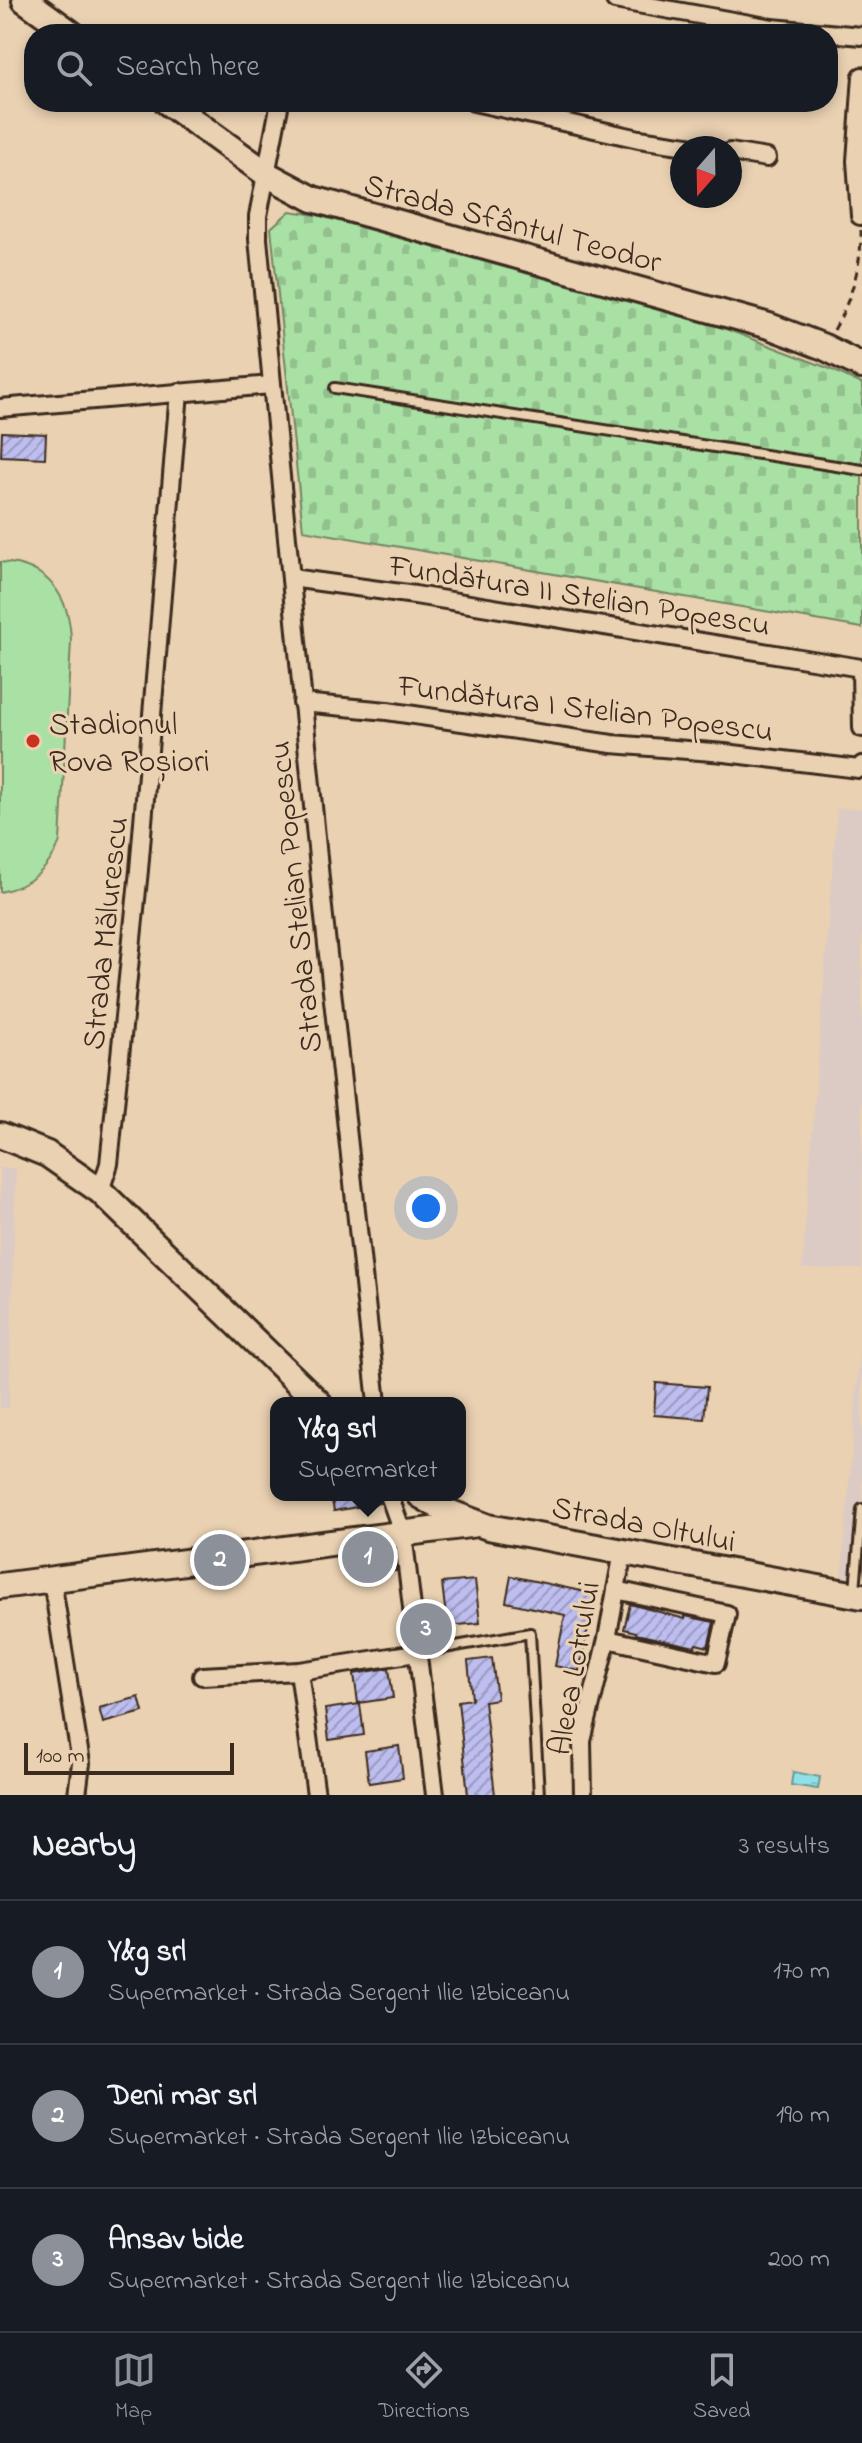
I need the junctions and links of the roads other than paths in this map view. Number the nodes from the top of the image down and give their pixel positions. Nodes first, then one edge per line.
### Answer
1 (25, 0) edge
2 (615, 0) edge
3 (58, 24) edge
4 (750, 24) edge
5 (838, 33) edge
6 (862, 35) edge
7 (862, 76) edge
8 (181, 112) edge
9 (278, 112) edge
10 (519, 112) edge
11 (670, 144) edge
12 (742, 154) edge
13 (767, 158) dead end
14 (268, 175) junction
15 (860, 216) road end
16 (862, 366) edge
17 (271, 385) junction
18 (335, 388) dead end
19 (179, 392) junction
20 (0, 408) edge
21 (862, 470) edge
22 (291, 578) junction
23 (861, 668) edge
24 (302, 703) junction
25 (862, 728) edge
26 (862, 765) edge
27 (0, 1135) edge
28 (100, 1191) junction
29 (313, 1397) edge
30 (376, 1397) edge
31 (391, 1501) edge
32 (430, 1501) edge
33 (862, 1509) edge
34 (477, 1524) junction
35 (403, 1534) junction
36 (623, 1552) junction
37 (52, 1580) junction
38 (0, 1586) edge
39 (616, 1590) junction
40 (858, 1596) edge
41 (607, 1639) junction
42 (416, 1653) junction
43 (299, 1671) junction
44 (202, 1676) dead end
45 (78, 1795) edge
46 (316, 1795) edge
47 (435, 1795) edge
48 (539, 1795) edge
49 (583, 1795) edge

1 - 3 main road
2 - 4 street
5 - 6 street
7 - 15 street
8 - 14 main road, Strada Sfântul Teodor
9 - 14 street, Strada Stelian Popescu
10 - 11 street
12 - 13 street
14 - 16 main road, Strada Sfântul Teodor
14 - 17 street, Strada Stelian Popescu
17 - 19 street
17 - 22 street, Strada Stelian Popescu
18 - 21 lane
19 - 20 street
19 - 28 street, Strada Mălurescu
22 - 23 street, Fundătura II Stelian Popescu
22 - 24 street, Strada Stelian Popescu
23 - 25 street
24 - 26 street, Fundătura I Stelian Popescu
24 - 30 street, Strada Stelian Popescu
27 - 28 main road
28 - 29 main road
31 - 35 street
32 - 34 main road, Strada Oltului
33 - 40 lane
34 - 35 main road
34 - 36 main road, Strada Oltului
35 - 37 main road
35 - 42 street
36 - 39 street, Aleea Lotrului
36 - 40 main road, Strada Oltului
37 - 38 main road
37 - 45 street
39 - 41 street, Aleea Lotrului
39 - 41 street
41 - 49 street, Aleea Lotrului
42 - 43 street
42 - 47 street
42 - 48 lane
43 - 44 street
43 - 46 street

